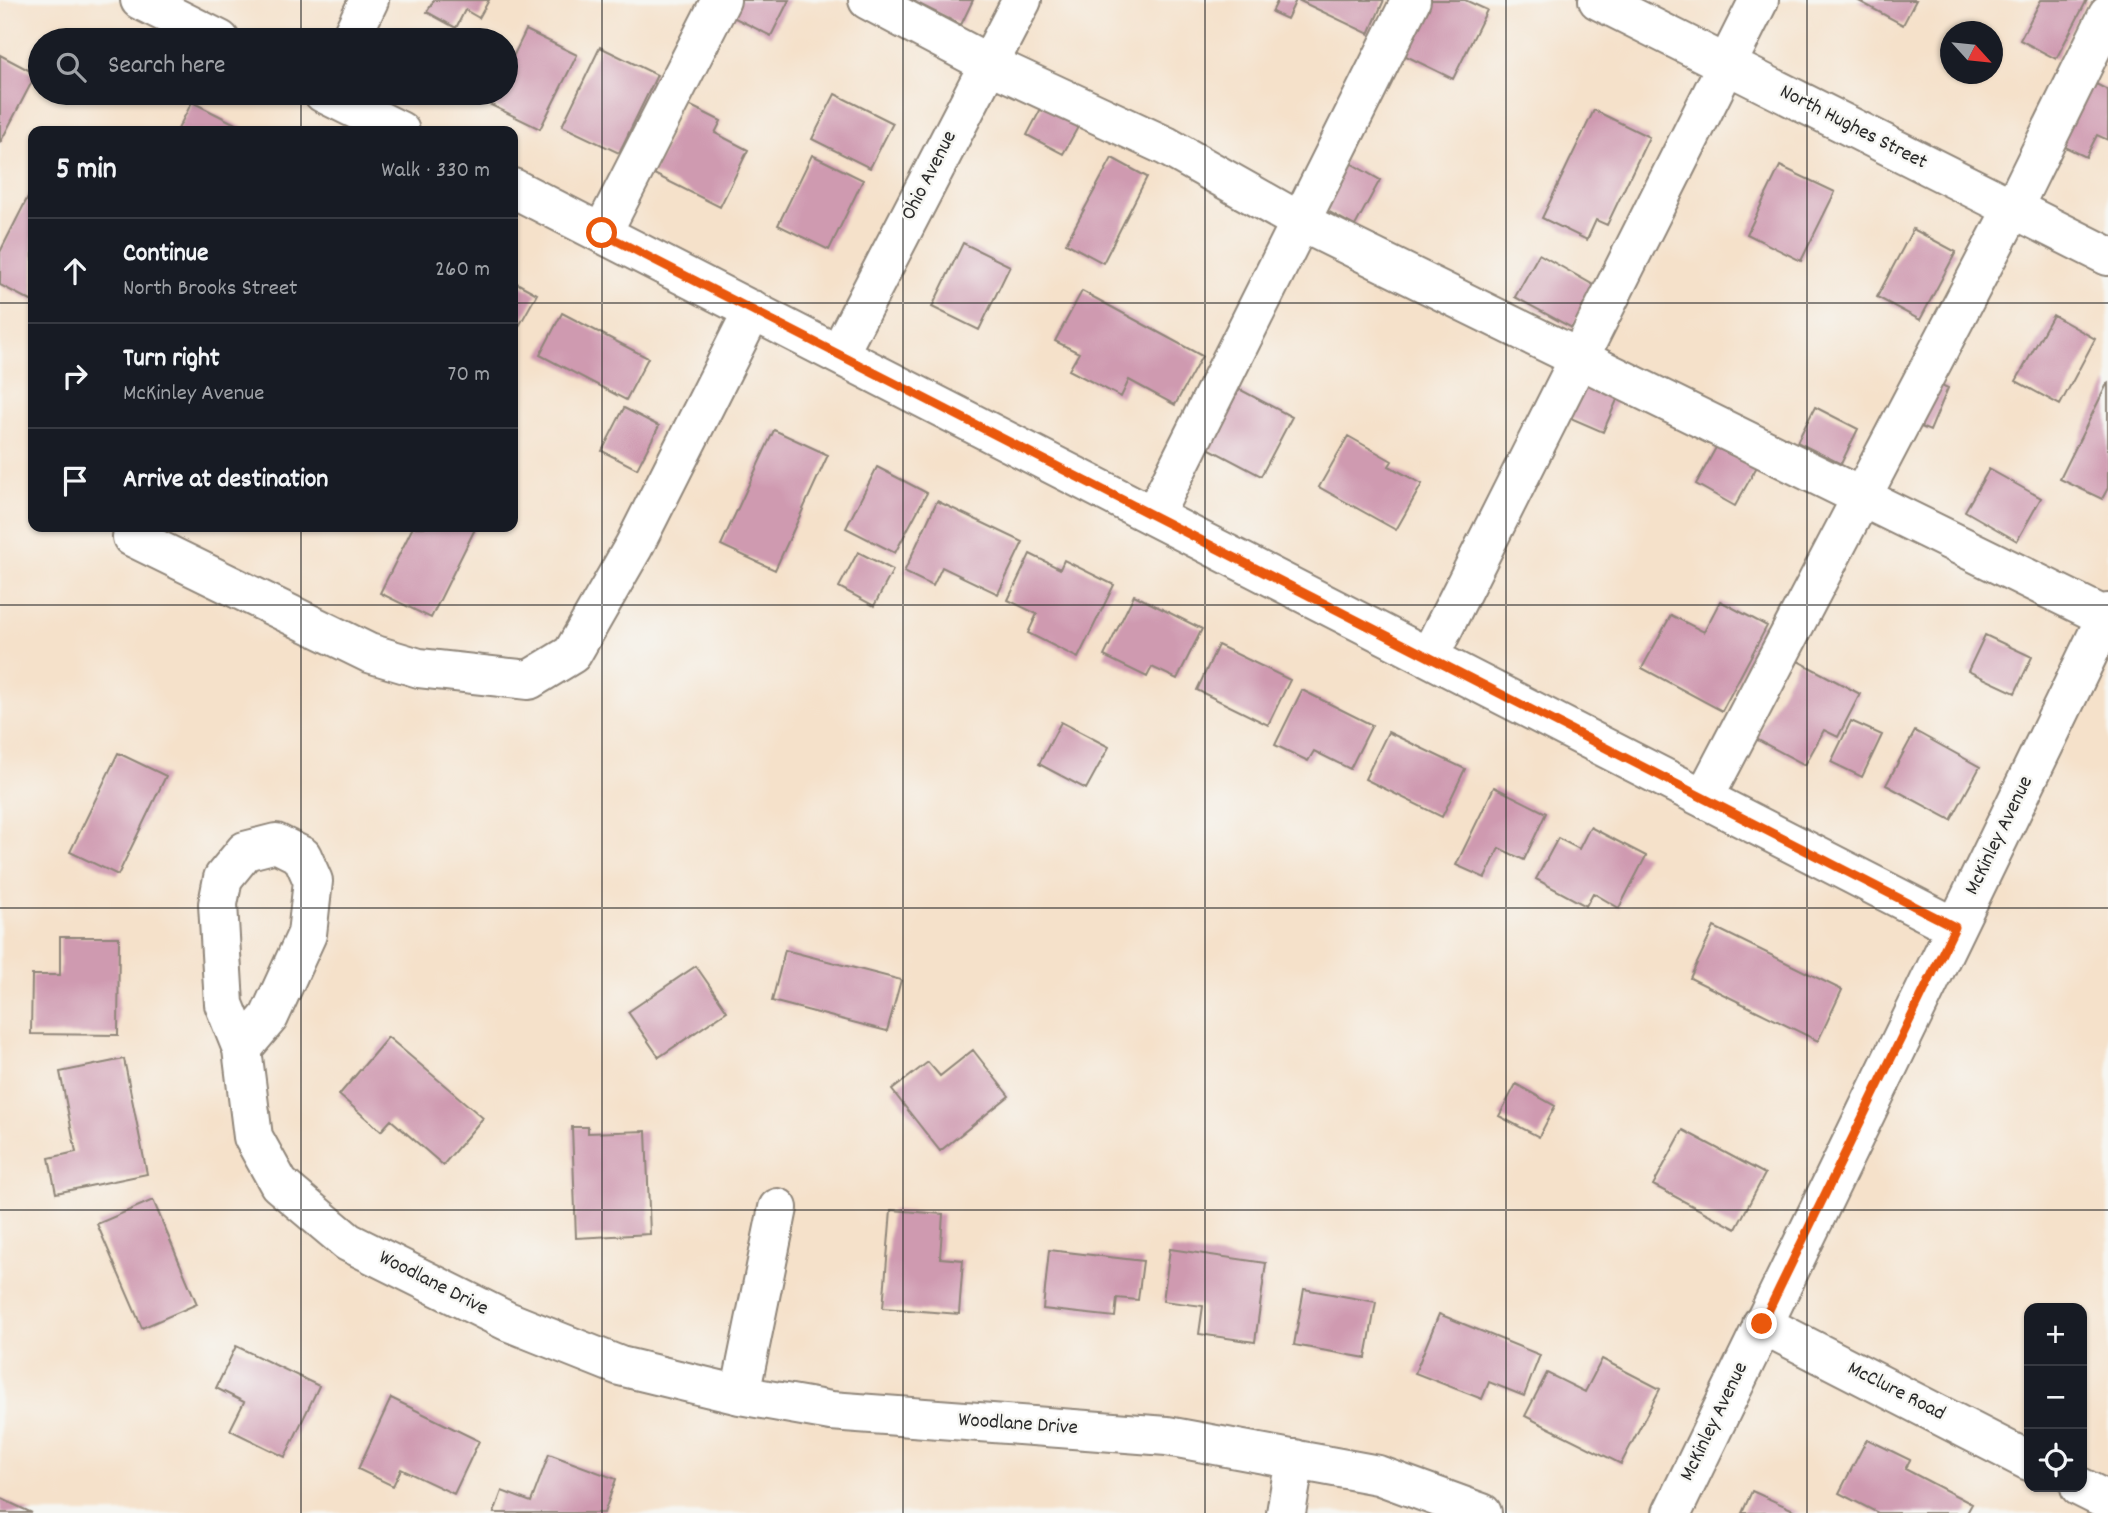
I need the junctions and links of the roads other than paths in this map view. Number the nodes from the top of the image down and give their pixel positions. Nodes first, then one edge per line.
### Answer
1 (140, 0) edge
2 (369, 0) edge
3 (721, 0) edge
4 (868, 0) edge
5 (1022, 0) edge
6 (1411, 0) edge
7 (1598, 0) edge
8 (1759, 0) edge
9 (2108, 15) edge
10 (196, 28) edge
11 (356, 28) edge
12 (989, 64) junction
13 (1727, 65) junction
14 (348, 105) edge
15 (390, 126) edge
16 (518, 191) edge
17 (2013, 208) junction
18 (1299, 221) junction
19 (602, 233) junction
20 (2108, 256) edge
21 (753, 310) junction
22 (839, 353) junction
23 (1581, 357) junction
24 (1862, 498) junction
25 (1154, 515) junction
26 (132, 537) dead end
27 (2107, 615) edge
28 (1429, 657) junction
29 (1704, 798) junction
30 (1955, 927) junction
31 (242, 1049) junction
32 (778, 1208) dead end
33 (1762, 1324) junction
34 (740, 1395) junction
35 (2024, 1458) edge
36 (1295, 1459) junction
37 (2087, 1490) edge
38 (2108, 1501) edge
39 (1286, 1513) edge
40 (1482, 1513) edge
41 (1672, 1513) edge

1 - 10 street
2 - 11 street
3 - 19 street
4 - 12 street
5 - 12 street, Ohio Avenue
6 - 18 street
7 - 13 street, North Hughes Street
8 - 13 street
9 - 17 street
12 - 18 street
12 - 22 street, Ohio Avenue
13 - 17 street, North Hughes Street
13 - 23 street
14 - 15 street
16 - 19 street
17 - 20 street, North Hughes Street
17 - 24 street
18 - 23 street
18 - 25 street
19 - 21 street
21 - 22 street
21 - 26 street
22 - 25 street
23 - 24 street
23 - 28 street
24 - 27 street
24 - 29 street
25 - 28 street
27 - 30 street, McKinley Avenue
28 - 29 street
29 - 30 street
30 - 33 street, McKinley Avenue
31 - 31 street, Woodlane Drive
31 - 34 street, Woodlane Drive
32 - 34 street
33 - 35 street, McClure Road
33 - 41 street, McKinley Avenue
34 - 36 street, Woodlane Drive
36 - 39 street
36 - 40 street, Woodlane Drive
37 - 38 street

